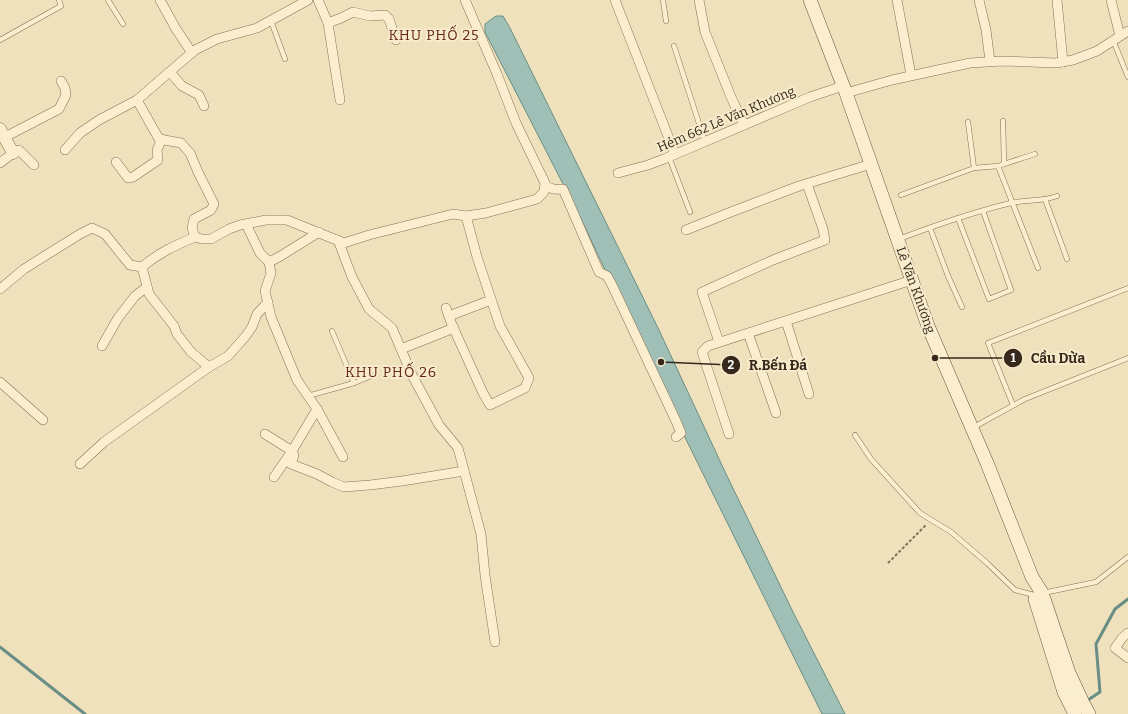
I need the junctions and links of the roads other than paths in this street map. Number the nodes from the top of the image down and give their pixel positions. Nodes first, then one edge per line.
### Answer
1 (59, 0) edge
2 (108, 0) edge
3 (160, 0) edge
4 (308, 0) edge
5 (318, 0) edge
6 (465, 0) edge
7 (615, 0) edge
8 (663, 0) edge
9 (699, 0) edge
10 (810, 0) edge
11 (897, 0) edge
12 (979, 0) edge
13 (1057, 0) edge
14 (1111, 0) edge
15 (271, 21) junction
16 (666, 21) dead end
17 (328, 23) junction
18 (122, 24) dead end
19 (1120, 36) edge
20 (0, 40) edge
21 (396, 40) dead end
22 (674, 46) dead end
23 (192, 53) junction
24 (285, 59) dead end
25 (990, 61) junction
26 (1063, 62) junction
27 (170, 72) junction
28 (911, 75) junction
29 (1128, 77) edge
30 (61, 81) dead end
31 (844, 89) junction
32 (137, 100) junction
33 (340, 100) dead end
34 (204, 106) dead end
35 (1003, 121) dead end
36 (968, 122) dead end
37 (744, 125) junction
38 (2, 133) edge
39 (162, 139) junction
40 (705, 142) junction
41 (65, 150) dead end
42 (12, 153) junction
43 (1035, 154) dead end
44 (672, 156) junction
45 (116, 162) dead end
46 (0, 163) edge
47 (34, 164) dead end
48 (871, 164) junction
49 (1004, 164) junction
50 (998, 166) junction
51 (974, 168) junction
52 (618, 173) dead end
53 (807, 184) junction
54 (545, 186) junction
55 (901, 195) dead end
56 (1057, 196) dead end
57 (1045, 199) junction
58 (1013, 202) junction
59 (983, 211) junction
60 (690, 212) dead end
61 (466, 216) junction
62 (958, 218) junction
63 (246, 224) junction
64 (930, 228) junction
65 (686, 230) dead end
66 (319, 232) junction
67 (195, 237) junction
68 (338, 240) junction
69 (898, 240) junction
70 (1067, 259) dead end
71 (269, 262) junction
72 (142, 267) junction
73 (1038, 268) dead end
74 (912, 280) junction
75 (147, 287) junction
76 (1128, 288) edge
77 (0, 289) edge
78 (491, 300) junction
79 (268, 302) junction
80 (962, 307) dead end
81 (786, 321) junction
82 (454, 328) junction
83 (332, 331) dead end
84 (748, 333) junction
85 (719, 342) junction
86 (102, 346) dead end
87 (401, 349) junction
88 (1128, 358) edge
89 (209, 367) junction
90 (371, 376) dead end
91 (0, 382) edge
92 (354, 383) junction
93 (809, 394) dead end
94 (308, 396) junction
95 (1013, 405) junction
96 (317, 410) junction
97 (776, 413) dead end
98 (43, 420) dead end
99 (972, 428) junction
100 (265, 434) dead end
101 (729, 434) dead end
102 (855, 435) dead end
103 (676, 437) dead end
104 (292, 451) junction
105 (343, 457) dead end
106 (80, 464) dead end
107 (464, 471) junction
108 (274, 477) dead end
109 (1128, 557) edge
110 (1038, 594) junction
111 (1128, 633) edge
112 (495, 642) dead end
113 (1128, 658) edge
114 (1063, 674) junction
115 (1076, 714) edge
116 (1089, 714) edge

1 - 20 lane
2 - 18 lane
3 - 23 street
4 - 15 street
5 - 17 street
6 - 54 street
7 - 44 street
8 - 16 lane
9 - 37 street
10 - 31 main road, Lê Văn Khương
11 - 28 street
12 - 25 street
13 - 26 street
14 - 19 street
15 - 23 street
15 - 24 lane
17 - 21 street
17 - 33 street
19 - 26 street, Hẻm 662 Lê Văn Khương
19 - 29 lane
22 - 40 lane
23 - 27 street
25 - 26 street, Hẻm 662 Lê Văn Khương
25 - 28 street, Hẻm 662 Lê Văn Khương
27 - 32 street
27 - 34 street
28 - 31 street, Hẻm 662 Lê Văn Khương
30 - 38 street
31 - 37 street, Hẻm 662 Lê Văn Khương
31 - 48 main road, Lê Văn Khương
32 - 39 street
32 - 41 street
35 - 49 lane
36 - 51 lane
37 - 40 street, Hẻm 662 Lê Văn Khương
38 - 42 street
39 - 45 street
39 - 67 street
40 - 44 street, Hẻm 662 Lê Văn Khương
42 - 46 street
42 - 47 street
43 - 49 lane
44 - 52 street, Hẻm 662 Lê Văn Khương
44 - 60 lane
48 - 53 street
48 - 69 main road, Lê Văn Khương
49 - 50 lane
50 - 51 lane
50 - 58 lane
51 - 55 lane
53 - 65 street
53 - 85 street
54 - 61 street
54 - 103 street
56 - 57 lane
57 - 58 lane
57 - 70 lane
58 - 59 lane
58 - 73 lane
59 - 62 lane
59 - 62 lane
61 - 68 street
61 - 78 street
62 - 64 lane
63 - 66 street
63 - 67 street
63 - 71 street
64 - 69 lane
64 - 80 lane
66 - 68 street
66 - 71 street
67 - 72 street
68 - 87 street
69 - 74 main road, Lê Văn Khương
71 - 79 street
72 - 75 street
72 - 77 street
74 - 81 street
74 - 99 main road, Lê Văn Khương
75 - 86 street
75 - 89 street
76 - 95 lane
78 - 82 street
78 - 82 street
79 - 89 street
79 - 94 street
81 - 84 street
81 - 93 street
82 - 87 street
83 - 92 lane
84 - 85 street
84 - 97 street
85 - 101 street
87 - 107 street
88 - 95 lane
89 - 106 street
90 - 92 lane
91 - 98 street
92 - 94 lane
94 - 96 street
95 - 99 lane
96 - 104 street
96 - 105 street
99 - 110 main road, Lê Văn Khương
100 - 104 street
102 - 110 lane
104 - 107 street
104 - 108 street
107 - 112 street
109 - 110 lane
110 - 114 main road, Lê Văn Khương
111 - 113 street
114 - 115 main road
114 - 116 main road

